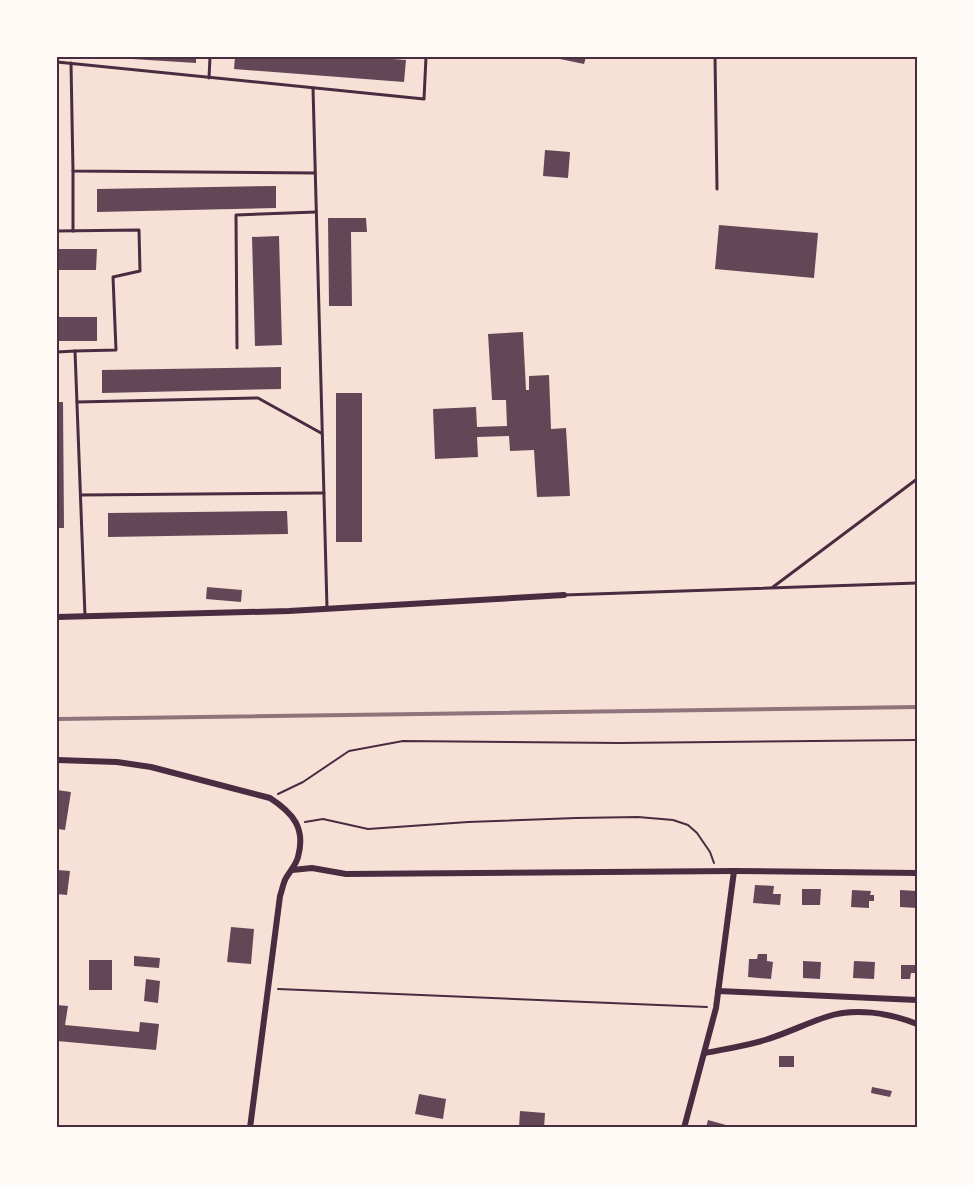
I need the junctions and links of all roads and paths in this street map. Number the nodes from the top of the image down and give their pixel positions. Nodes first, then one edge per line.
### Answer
1 (210, 57) edge
2 (426, 57) edge
3 (715, 57) edge
4 (57, 62) edge
5 (71, 63) junction
6 (209, 78) junction
7 (313, 88) junction
8 (73, 171) junction
9 (315, 173) junction
10 (717, 189) dead end
11 (316, 212) junction
12 (57, 231) edge
13 (73, 231) junction
14 (237, 348) dead end
15 (57, 351) edge
16 (75, 351) junction
17 (77, 402) junction
18 (322, 433) junction
19 (917, 479) edge
20 (324, 493) junction
21 (81, 495) junction
22 (917, 583) edge
23 (772, 588) junction
24 (564, 595) joint
25 (327, 609) junction
26 (86, 616) junction
27 (57, 617) edge
28 (917, 740) edge
29 (57, 760) edge
30 (270, 798) junction
31 (297, 823) junction
32 (292, 870) junction
33 (734, 871) junction
34 (717, 872) junction
35 (917, 873) edge
36 (269, 988) junction
37 (718, 991) junction
38 (917, 1000) edge
39 (716, 1008) junction
40 (917, 1024) edge
41 (705, 1053) junction
42 (250, 1128) edge
43 (684, 1128) edge

1 - 6 lane
2 - 7 lane
3 - 10 lane
4 - 5 lane
5 - 6 lane
5 - 8 lane
6 - 7 lane
7 - 9 lane
8 - 9 lane
8 - 13 lane
9 - 11 lane
11 - 14 lane
11 - 18 lane
12 - 13 lane
13 - 16 lane
15 - 16 lane
16 - 17 lane
17 - 18 lane
17 - 21 lane
18 - 20 lane
19 - 23 lane
20 - 21 lane
20 - 25 lane
21 - 26 lane
22 - 23 lane
23 - 24 lane
24 - 25 street
25 - 26 street
26 - 27 street
28 - 30 path
29 - 30 street
30 - 31 street
31 - 32 street
31 - 34 path
32 - 34 street
32 - 36 street
33 - 34 street
33 - 35 street
33 - 37 street
36 - 39 path
36 - 42 street
37 - 38 street
37 - 39 street
39 - 41 street
40 - 41 street
41 - 43 street

